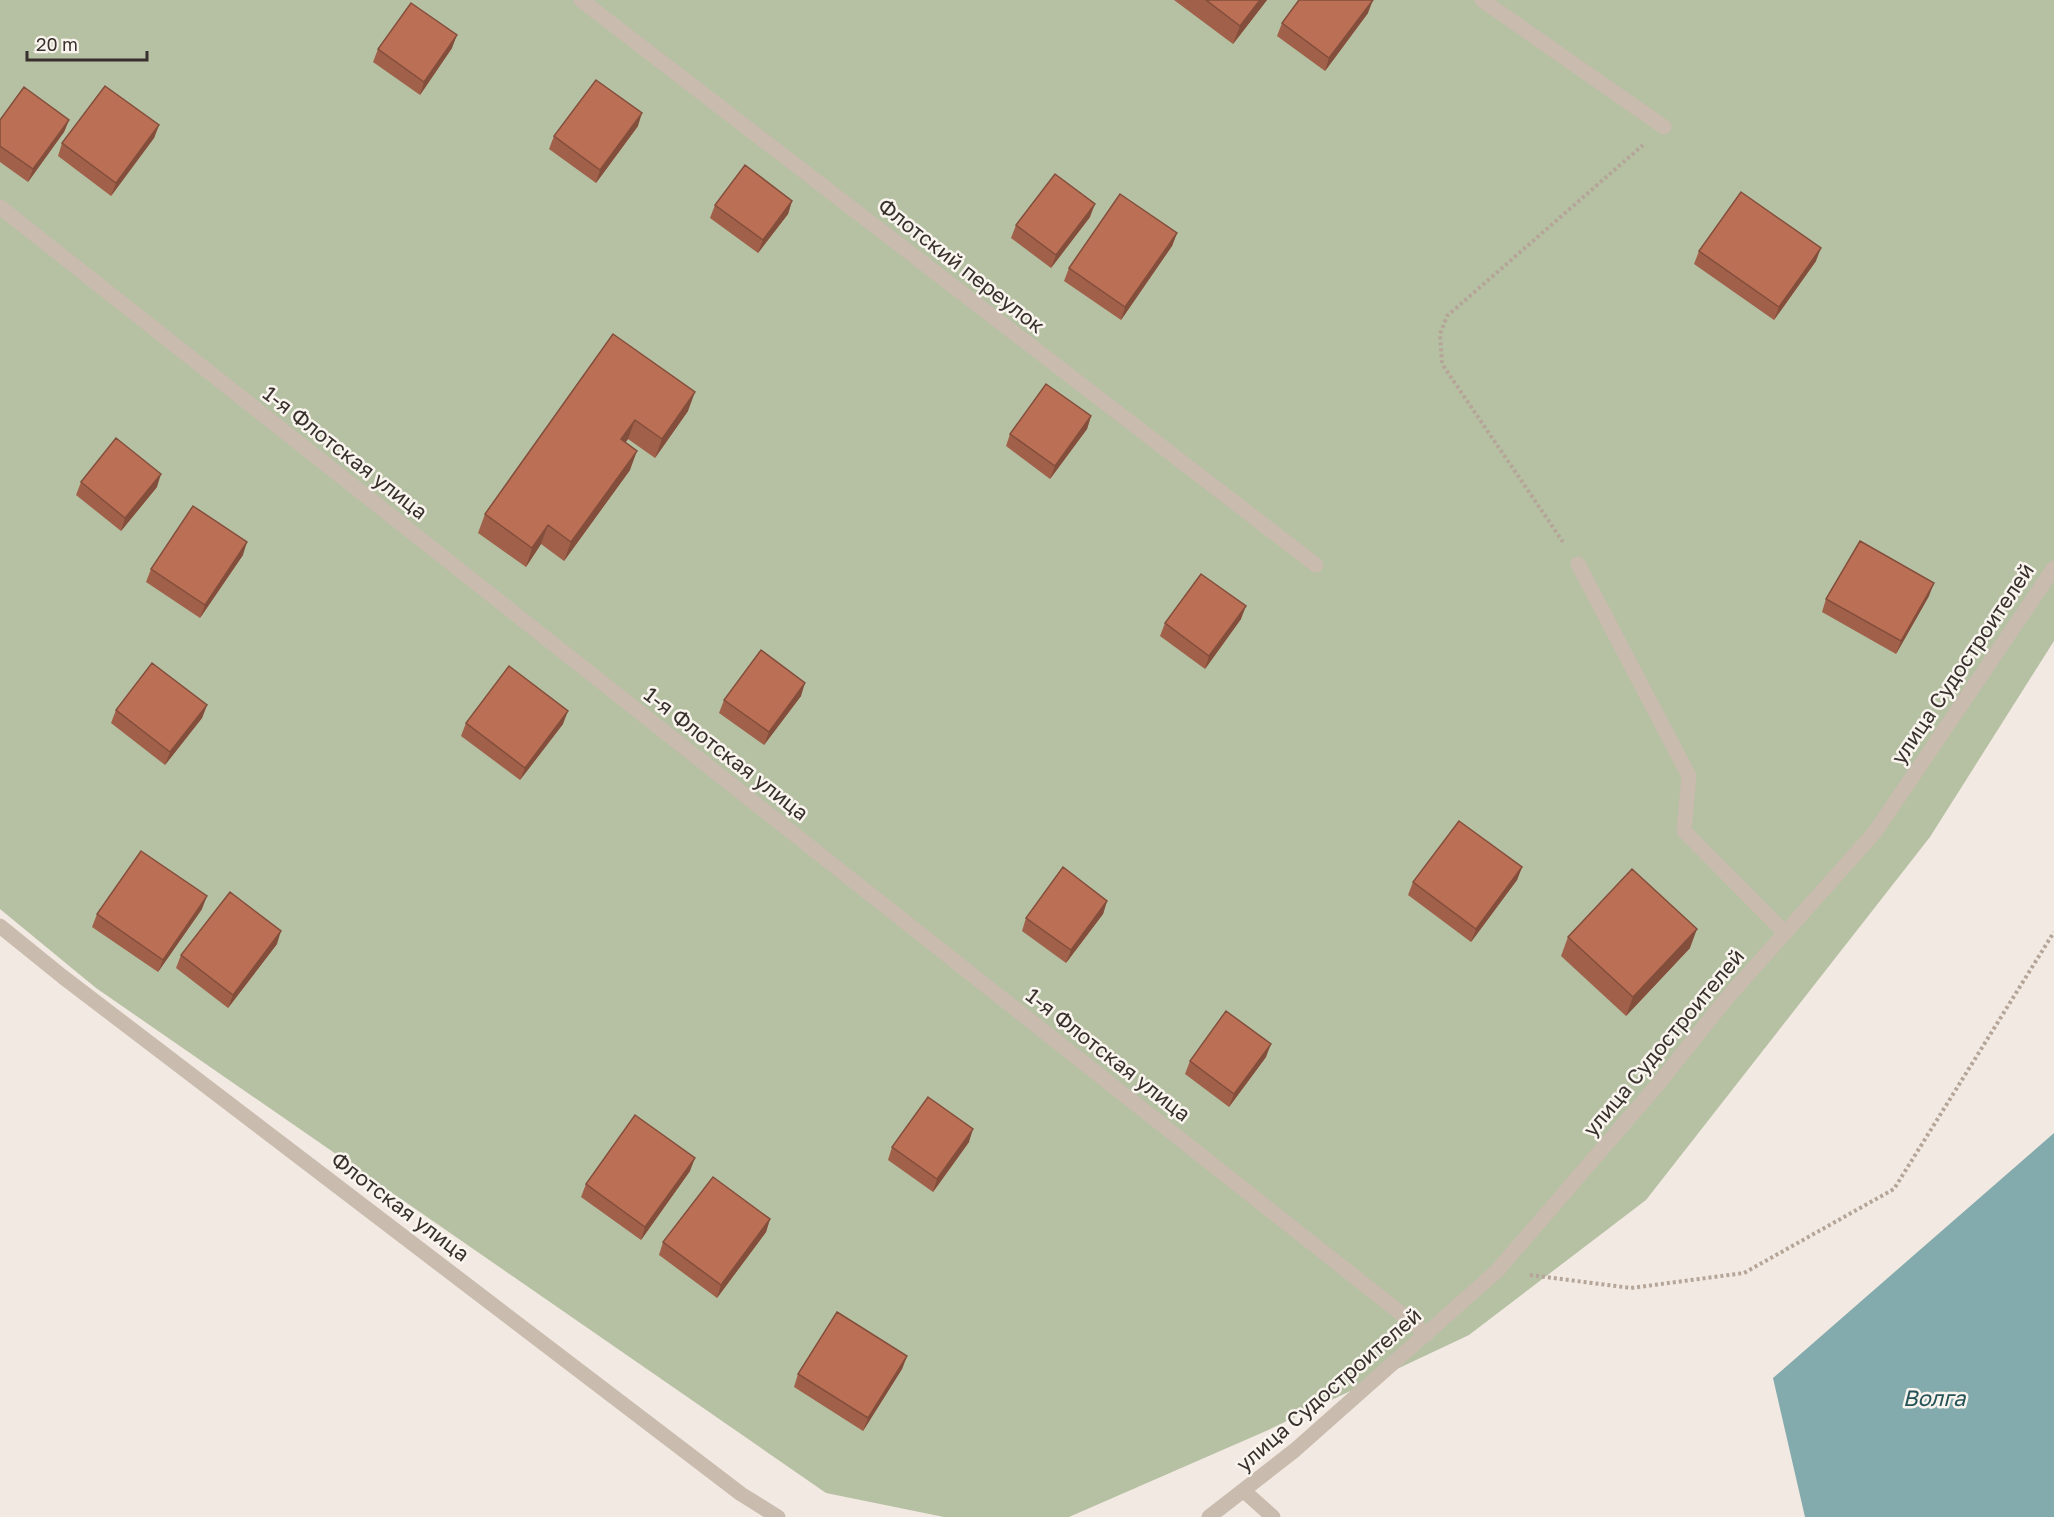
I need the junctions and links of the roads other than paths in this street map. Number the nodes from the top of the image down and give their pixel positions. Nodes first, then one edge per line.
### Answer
1 (580, 0) edge
2 (1482, 0) edge
3 (1664, 127) road end
4 (0, 207) edge
5 (1578, 564) road end
6 (1316, 565) dead end
7 (2054, 568) edge
8 (0, 926) edge
9 (1785, 933) junction
10 (1427, 1334) junction
11 (1244, 1491) junction
12 (778, 1517) edge
13 (1209, 1517) edge
14 (1273, 1517) edge

1 - 6 street, Флотский переулок
2 - 3 street
4 - 10 street, 1-я Флотская улица
5 - 9 street
7 - 9 street, улица Судостроителей
8 - 12 street, Флотская улица
9 - 10 street, улица Судостроителей
10 - 11 street, улица Судостроителей
11 - 13 street
11 - 14 street

